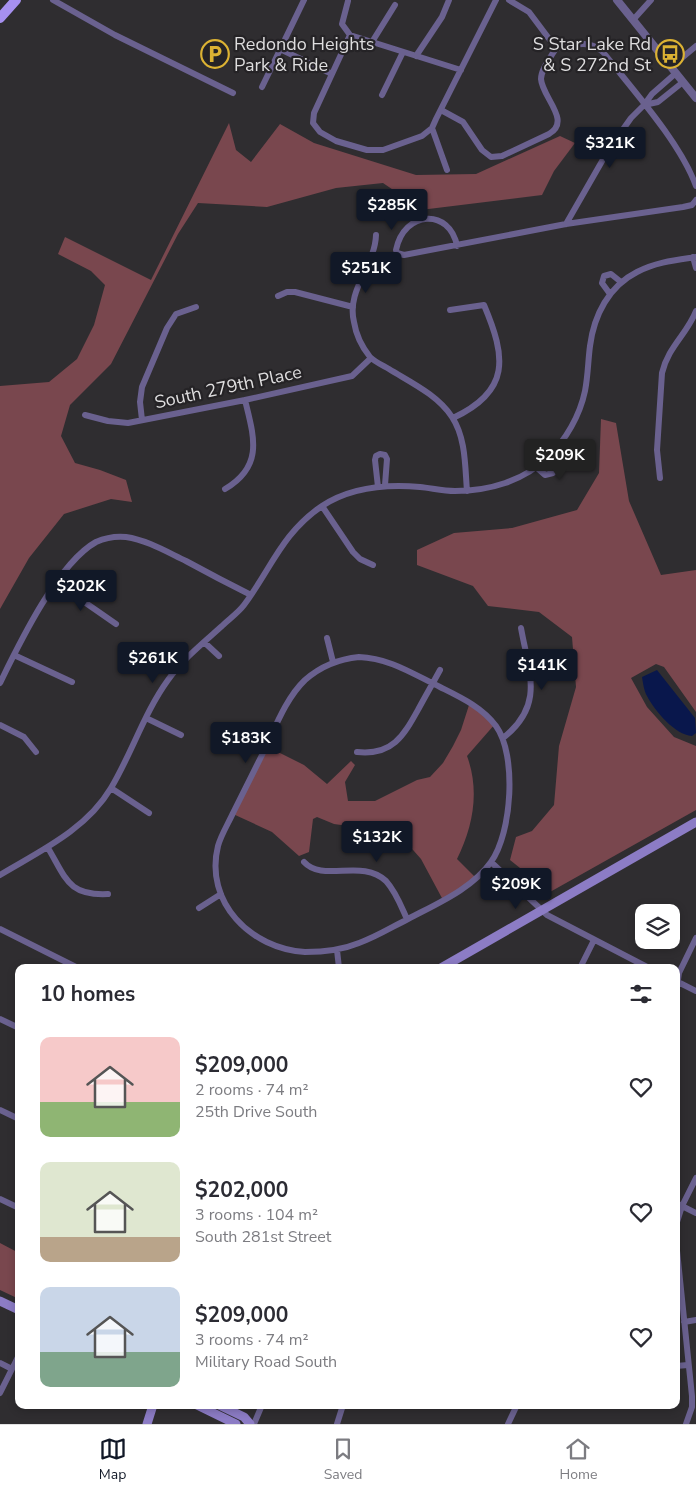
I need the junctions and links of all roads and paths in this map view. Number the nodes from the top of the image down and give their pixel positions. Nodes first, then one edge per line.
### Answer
1 (16, 0) edge
2 (52, 0) edge
3 (304, 0) edge
4 (449, 0) edge
5 (496, 0) edge
6 (509, 0) edge
7 (617, 0) edge
8 (651, 0) edge
9 (348, 1) dead end
10 (395, 5) dead end
11 (0, 18) edge
12 (633, 20) junction
13 (350, 35) junction
14 (372, 42) junction
15 (696, 46) edge
16 (556, 48) junction
17 (280, 49) junction
18 (403, 52) junction
19 (416, 56) junction
20 (461, 70) junction
21 (674, 70) junction
22 (332, 74) junction
23 (683, 82) junction
24 (262, 87) dead end
25 (232, 93) dead end
26 (382, 95) dead end
27 (696, 98) edge
28 (644, 105) junction
29 (441, 110) junction
30 (432, 128) junction
31 (447, 170) dead end
32 (696, 186) edge
33 (696, 200) edge
34 (566, 224) junction
35 (376, 235) dead end
36 (457, 246) junction
37 (694, 257) edge
38 (696, 268) edge
39 (621, 282) junction
40 (610, 294) junction
41 (278, 296) dead end
42 (196, 307) dead end
43 (353, 308) junction
44 (450, 310) dead end
45 (695, 314) edge
46 (371, 358) junction
47 (244, 400) junction
48 (85, 415) dead end
49 (453, 418) junction
50 (142, 420) junction
51 (547, 458) junction
52 (536, 467) junction
53 (660, 478) dead end
54 (225, 489) dead end
55 (467, 491) junction
56 (322, 506) junction
57 (373, 565) dead end
58 (57, 583) junction
59 (251, 595) junction
60 (116, 624) dead end
61 (521, 628) dead end
62 (327, 638) dead end
63 (204, 642) junction
64 (14, 655) junction
65 (219, 656) dead end
66 (333, 662) junction
67 (440, 670) dead end
68 (72, 682) dead end
69 (0, 683) edge
70 (433, 684) junction
71 (146, 718) junction
72 (0, 725) edge
73 (181, 735) dead end
74 (503, 738) junction
75 (36, 752) dead end
76 (357, 752) dead end
77 (111, 788) junction
78 (148, 813) dead end
79 (696, 822) edge
80 (48, 848) junction
81 (304, 862) dead end
82 (491, 862) junction
83 (0, 875) edge
84 (108, 894) dead end
85 (221, 894) junction
86 (199, 908) dead end
87 (541, 910) junction
88 (407, 919) junction
89 (0, 929) edge
90 (696, 938) edge
91 (594, 940) junction
92 (337, 950) junction
93 (70, 964) edge
94 (339, 964) edge
95 (448, 964) edge
96 (582, 964) edge
97 (641, 964) edge
98 (680, 971) edge
99 (680, 983) edge
100 (696, 991) edge
101 (0, 1019) edge
102 (15, 1026) edge
103 (0, 1110) edge
104 (15, 1117) edge
105 (696, 1178) edge
106 (0, 1199) edge
107 (680, 1203) edge
108 (680, 1205) edge
109 (15, 1206) edge
110 (696, 1213) edge
111 (680, 1293) edge
112 (0, 1301) edge
113 (15, 1308) edge
114 (696, 1320) edge
115 (684, 1322) junction
116 (0, 1363) edge
117 (15, 1363) edge
118 (688, 1365) junction
119 (680, 1366) edge
120 (12, 1369) junction
121 (0, 1393) edge
122 (152, 1409) edge
123 (205, 1409) edge
124 (227, 1409) edge
125 (260, 1409) edge
126 (342, 1409) edge
127 (515, 1409) edge
128 (147, 1424) edge
129 (236, 1424) edge
130 (252, 1424) edge
131 (337, 1424) edge
132 (508, 1424) edge
133 (686, 1424) edge

1 - 11 main road
2 - 25 street
3 - 17 street
4 - 19 street
5 - 20 street
6 - 16 street
7 - 12 street
8 - 12 street
9 - 13 street
10 - 14 street
12 - 21 street
13 - 14 street
13 - 22 street
14 - 18 street
15 - 21 street
16 - 28 street
16 - 29 street
17 - 22 street
17 - 24 street
18 - 19 street
18 - 26 street
19 - 20 street
20 - 29 street
21 - 23 street
21 - 28 street
22 - 30 street
23 - 27 street
23 - 28 street
28 - 32 street
28 - 34 street
29 - 30 street
30 - 31 street
33 - 34 street
34 - 36 street
35 - 43 street
36 - 36 street
37 - 38 street
37 - 39 street
39 - 40 street
39 - 40 street
40 - 51 street
41 - 43 street
42 - 50 street
43 - 46 street
44 - 49 street
45 - 53 street
46 - 47 street, South 279th Place
46 - 49 street
47 - 50 street, South 279th Place
47 - 54 street
48 - 50 street, South 279th Place
49 - 55 street
51 - 52 street
51 - 52 street
52 - 55 street
55 - 56 street
56 - 57 street
56 - 59 street
58 - 59 street
58 - 60 street
58 - 64 street
59 - 63 street
61 - 74 street
62 - 66 street
63 - 65 street
63 - 71 street
64 - 68 street
64 - 69 street
66 - 70 street
66 - 85 street
67 - 70 street
70 - 74 street
70 - 76 street
71 - 73 street
71 - 77 street
72 - 75 street
74 - 82 street
77 - 78 street
77 - 80 street
79 - 87 main road
80 - 83 street
80 - 84 street
81 - 88 street
82 - 87 street
82 - 88 street
85 - 86 street
85 - 92 street
87 - 91 street
87 - 95 main road
88 - 92 street
89 - 93 street
90 - 98 street
91 - 96 street
91 - 97 street
92 - 94 street
99 - 100 street
101 - 102 street
103 - 104 street
105 - 107 street
106 - 109 street
108 - 110 street
111 - 115 street
112 - 113 main road
114 - 115 street
115 - 118 street
116 - 120 street
117 - 120 street
118 - 119 street
118 - 133 street
120 - 121 street
122 - 128 main road
123 - 129 main road
124 - 130 main road
125 - 130 street
126 - 131 street
127 - 132 street

